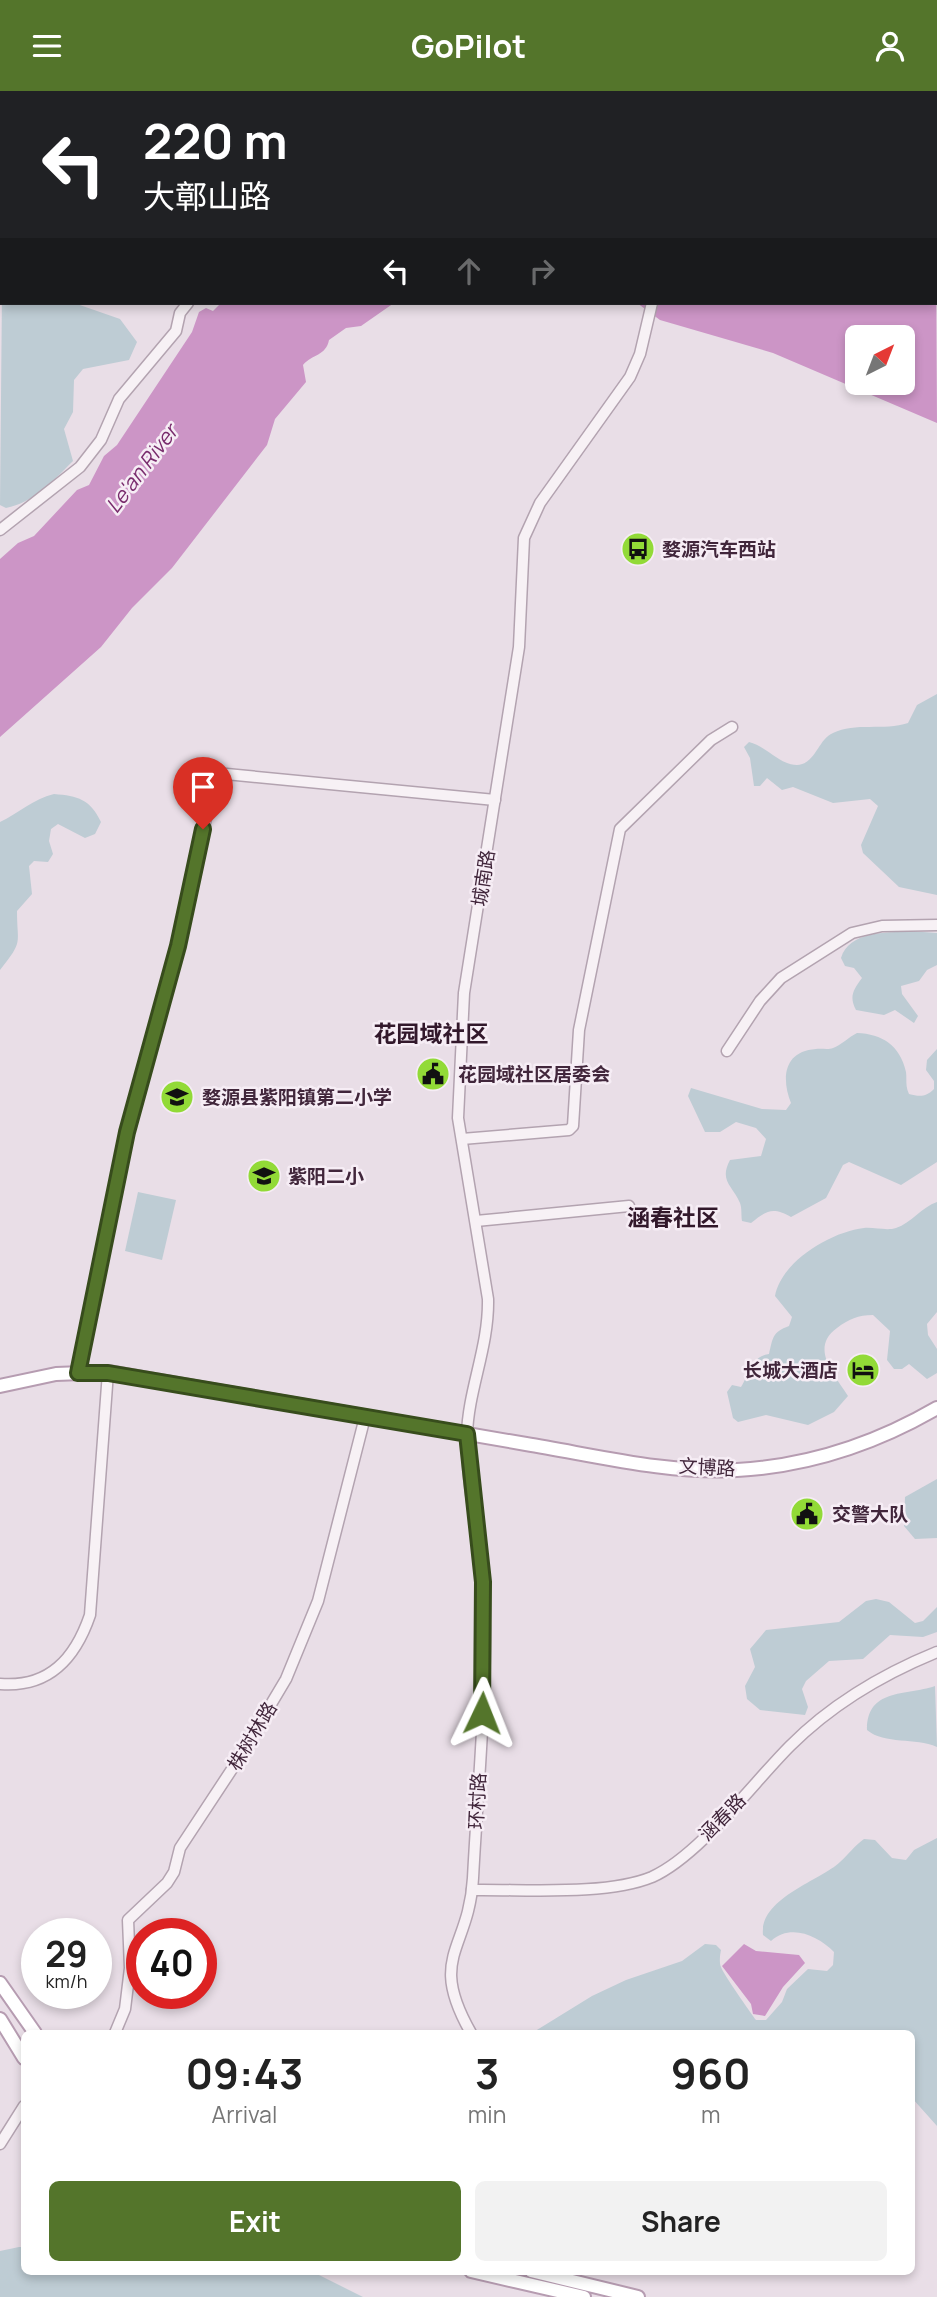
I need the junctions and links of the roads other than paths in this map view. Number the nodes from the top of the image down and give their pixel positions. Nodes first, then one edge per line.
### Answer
1 (186, 305) edge
2 (652, 305) edge
3 (0, 530) edge
4 (732, 726) dead end
5 (495, 800) junction
6 (937, 925) edge
7 (727, 1051) dead end
8 (462, 1139) junction
9 (629, 1206) dead end
10 (476, 1221) junction
11 (78, 1373) junction
12 (108, 1373) junction
13 (0, 1385) edge
14 (937, 1408) edge
15 (365, 1417) junction
16 (467, 1434) junction
17 (937, 1652) edge
18 (0, 1683) edge
19 (472, 1890) junction
20 (0, 1983) edge
21 (0, 2019) edge
22 (33, 2030) edge
23 (116, 2030) edge
24 (469, 2030) edge
25 (21, 2053) edge
26 (21, 2111) edge
27 (0, 2144) edge
28 (493, 2275) edge
29 (547, 2275) edge
30 (584, 2297) edge
31 (638, 2297) edge

1 - 3 street
2 - 5 street, 城南路
4 - 8 street
5 - 8 street, 城南路
5 - 11 street
6 - 7 street
8 - 10 street, 城南路
9 - 10 street
10 - 16 street, 城南路
11 - 12 main road, 文博路
11 - 13 main road, 文博路
12 - 15 main road, 文博路
12 - 18 street
14 - 16 main road, 文博路
15 - 16 main road, 文博路
15 - 23 street, 株树林路
16 - 19 street, 环村路
17 - 19 street, 涵春路
19 - 24 street, 环村路
20 - 22 main road
21 - 25 main road
26 - 27 street
28 - 30 main road
29 - 31 main road

